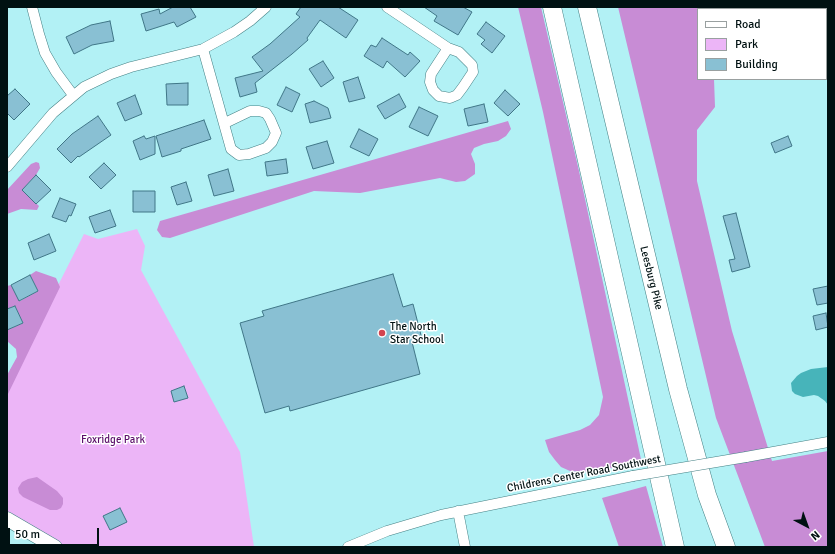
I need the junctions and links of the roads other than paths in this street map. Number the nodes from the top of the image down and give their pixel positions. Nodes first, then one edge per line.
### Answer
1 (32, 7) edge
2 (266, 7) edge
3 (387, 7) edge
4 (552, 7) edge
5 (587, 7) edge
6 (448, 48) junction
7 (203, 49) junction
8 (73, 95) junction
9 (225, 123) junction
10 (7, 167) edge
11 (828, 442) edge
12 (458, 511) junction
13 (7, 519) edge
14 (55, 547) edge
15 (348, 547) edge
16 (465, 547) edge
17 (675, 547) edge
18 (726, 547) edge

1 - 8 street
2 - 7 street
3 - 6 street
4 - 17 highway
5 - 18 highway, Leesburg Pike
6 - 6 street
7 - 8 street
7 - 9 street
8 - 10 street
9 - 9 street
11 - 12 street, Childrens Center Road Southwest, bridge
12 - 15 street, Childrens Center Road Southwest
12 - 16 street
13 - 14 main road

